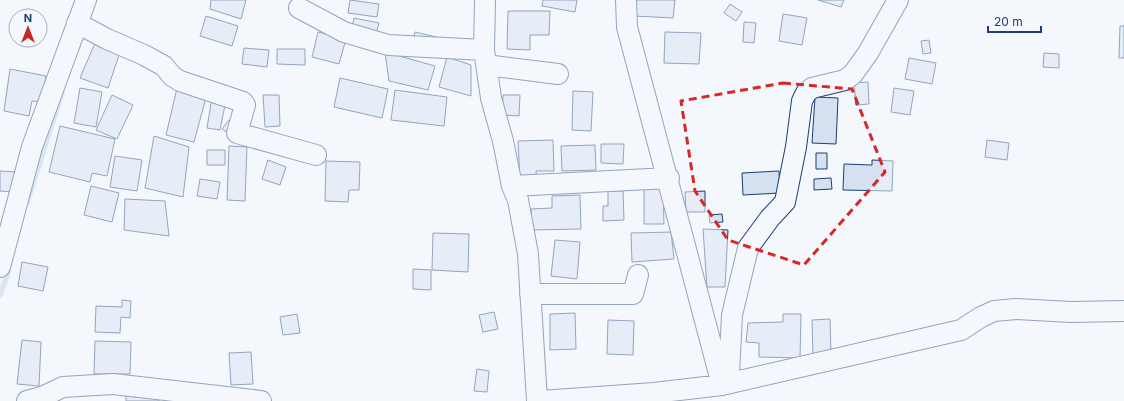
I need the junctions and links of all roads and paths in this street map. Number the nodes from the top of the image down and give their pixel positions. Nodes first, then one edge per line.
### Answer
1 (86, 0) edge
2 (485, 0) edge
3 (626, 0) edge
4 (898, 0) edge
5 (299, 8) dead end
6 (77, 23) junction
7 (485, 58) junction
8 (558, 74) dead end
9 (316, 155) dead end
10 (668, 178) junction
11 (512, 186) junction
12 (0, 267) edge
13 (638, 274) dead end
14 (530, 294) junction
15 (1124, 312) edge
16 (722, 385) junction
17 (27, 401) edge
18 (261, 401) edge
19 (537, 401) edge
20 (542, 401) edge

1 - 6 street
2 - 7 street
3 - 10 street
4 - 16 street
5 - 7 street
6 - 9 street
6 - 12 street
7 - 8 street
7 - 11 street
10 - 11 street
10 - 16 street
11 - 14 street
13 - 14 street
14 - 19 street
15 - 16 street
16 - 20 street
17 - 18 street

